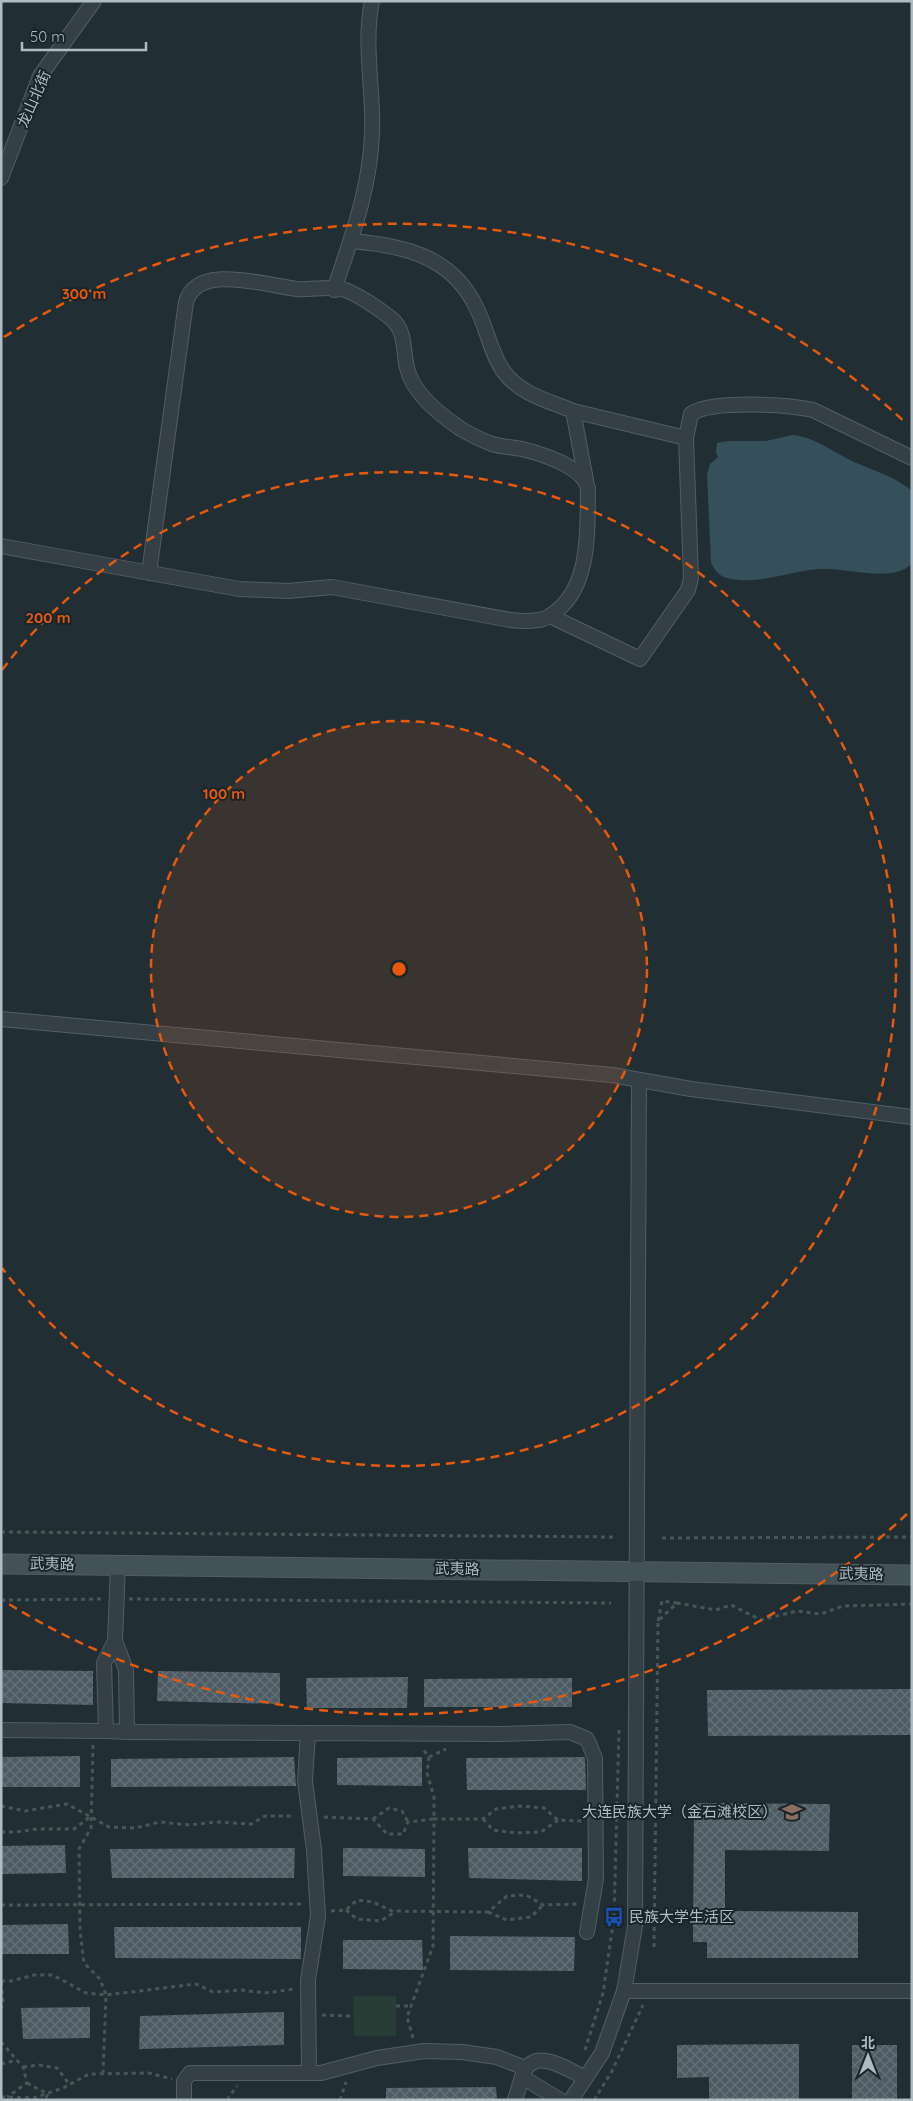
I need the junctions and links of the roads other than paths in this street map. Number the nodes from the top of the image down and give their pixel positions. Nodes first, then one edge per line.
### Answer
1 (94, 1) edge
2 (372, 1) edge
3 (1, 178) edge
4 (350, 241) junction
5 (334, 290) junction
6 (573, 411) junction
7 (686, 438) junction
8 (912, 458) edge
9 (586, 480) junction
10 (1, 546) edge
11 (149, 573) junction
12 (550, 616) junction
13 (1, 1019) edge
14 (639, 1080) junction
15 (912, 1117) edge
16 (1, 1564) edge
17 (118, 1565) junction
18 (637, 1571) junction
19 (912, 1575) edge
20 (115, 1641) junction
21 (1, 1730) edge
22 (102, 1731) junction
23 (127, 1732) junction
24 (308, 1733) junction
25 (588, 1932) dead end
26 (912, 1990) edge
27 (624, 1991) junction
28 (309, 2073) junction
29 (524, 2073) junction
30 (585, 2078) junction
31 (184, 2100) edge
32 (516, 2100) edge
33 (560, 2100) edge
34 (571, 2100) edge

1 - 3 street, 龙山北街
2 - 4 street
4 - 5 street
4 - 6 street
5 - 9 street
5 - 11 street
6 - 7 street
6 - 9 street
7 - 8 street
7 - 12 street
9 - 12 street
10 - 11 street
11 - 12 street
13 - 14 street
14 - 15 street
14 - 18 street
16 - 17 main road, 武夷路
17 - 18 main road, 武夷路
17 - 20 street
18 - 19 main road, 武夷路
18 - 27 street
20 - 22 street
20 - 23 street
21 - 22 street
22 - 23 street
23 - 24 street
24 - 25 street
24 - 28 street
26 - 27 street
27 - 30 street
28 - 29 street
28 - 31 street
29 - 30 street
29 - 32 street
29 - 33 street
30 - 34 street

